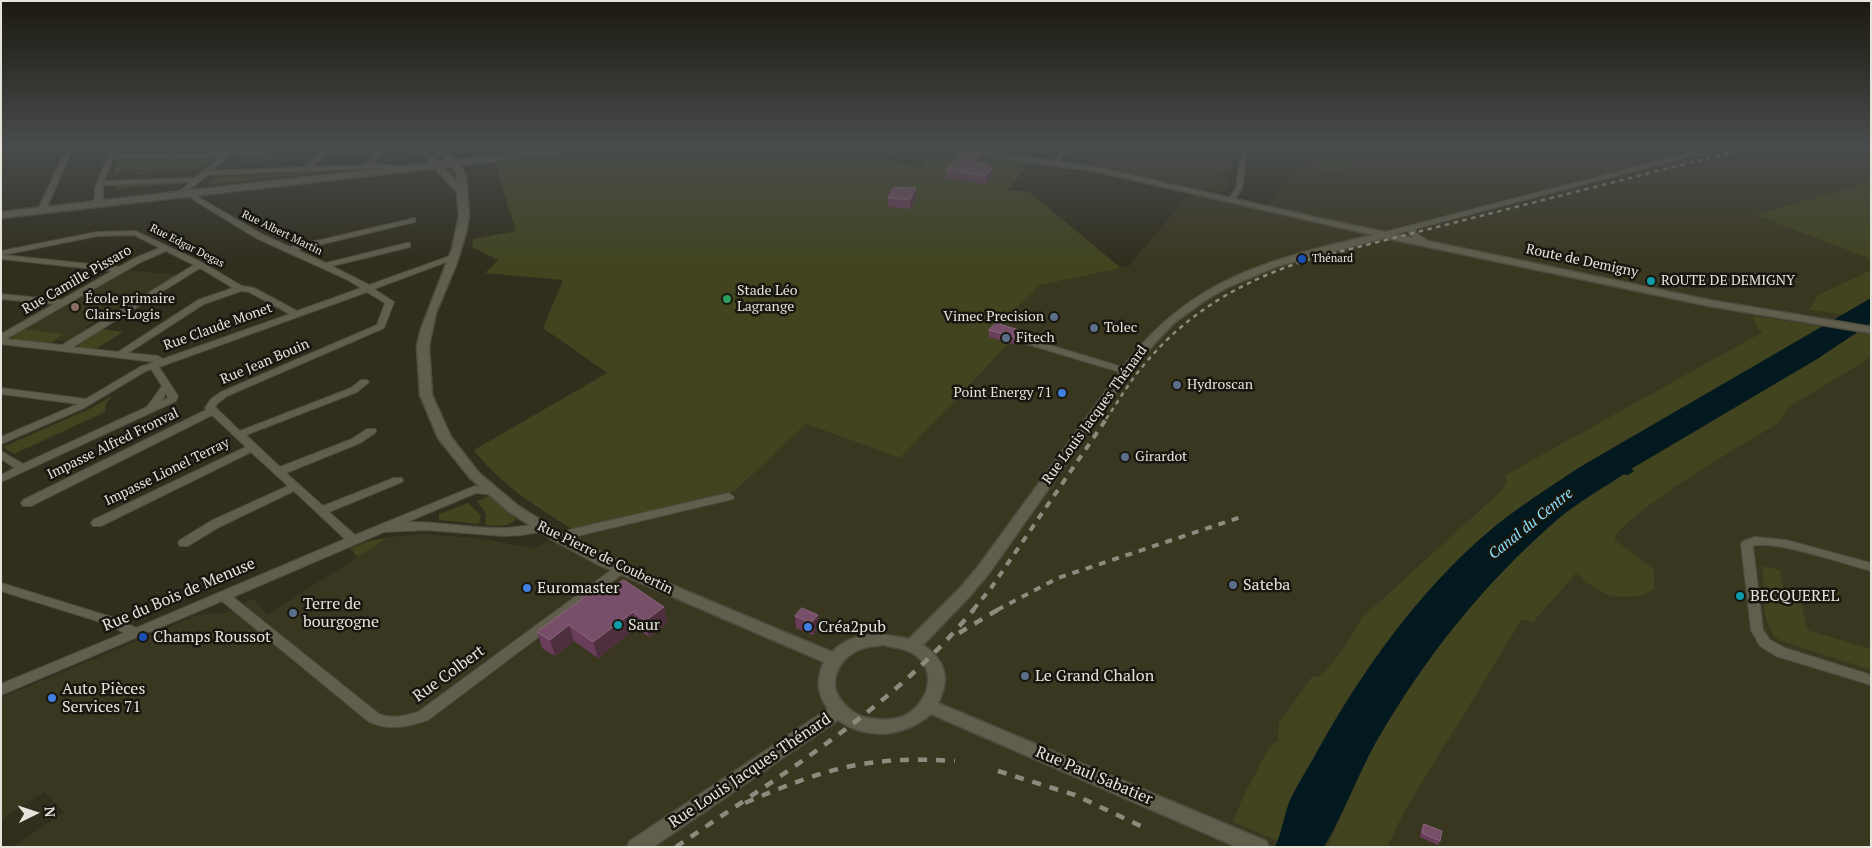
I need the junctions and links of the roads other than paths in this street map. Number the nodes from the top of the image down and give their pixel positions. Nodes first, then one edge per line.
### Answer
1 (53, 185) edge
2 (100, 185) edge
3 (192, 185) edge
4 (258, 185) junction
5 (262, 185) edge
6 (457, 185) edge
7 (461, 185) edge
8 (1163, 185) edge
9 (1240, 185) edge
10 (1563, 185) edge
11 (184, 191) junction
12 (213, 192) junction
13 (461, 192) junction
14 (196, 194) junction
15 (157, 198) junction
16 (1231, 200) junction
17 (96, 201) junction
18 (43, 207) junction
19 (1, 213) edge
20 (412, 220) dead end
21 (1345, 227) junction
22 (1411, 228) junction
23 (1384, 235) junction
24 (1356, 242) junction
25 (1427, 244) junction
26 (407, 245) dead end
27 (167, 248) junction
28 (289, 250) junction
29 (1, 252) edge
30 (1, 257) edge
31 (453, 258) junction
32 (200, 265) junction
33 (324, 266) junction
34 (121, 270) junction
35 (240, 288) junction
36 (366, 288) junction
37 (1, 296) edge
38 (63, 303) junction
39 (295, 313) junction
40 (1871, 330) edge
41 (1, 340) edge
42 (1023, 340) dead end
43 (64, 348) junction
44 (120, 355) junction
45 (157, 364) junction
46 (1126, 371) junction
47 (364, 382) dead end
48 (1, 391) edge
49 (88, 402) junction
50 (212, 411) junction
51 (371, 431) dead end
52 (238, 435) junction
53 (1, 441) edge
54 (251, 448) junction
55 (1, 454) edge
56 (24, 469) junction
57 (278, 472) junction
58 (1, 479) edge
59 (398, 480) dead end
60 (477, 484) junction
61 (294, 487) junction
62 (728, 497) dead end
63 (27, 503) dead end
64 (437, 506) junction
65 (321, 511) junction
66 (97, 524) dead end
67 (424, 525) junction
68 (540, 528) junction
69 (370, 532) junction
70 (352, 540) junction
71 (563, 540) junction
72 (184, 543) dead end
73 (1871, 567) edge
74 (621, 569) junction
75 (1, 587) edge
76 (224, 595) junction
77 (135, 633) junction
78 (913, 645) junction
79 (835, 660) junction
80 (1871, 680) edge
81 (1, 690) edge
82 (929, 706) junction
83 (838, 712) junction
84 (637, 847) edge
85 (1259, 847) edge

1 - 18 street
2 - 17 street
3 - 11 street
4 - 5 main road
4 - 11 main road
4 - 12 main road
6 - 13 main road
7 - 13 main road, Rue Pierre de Coubertin
8 - 16 main road, Route de Demigny
9 - 16 street
10 - 22 street
11 - 12 street
11 - 15 street
11 - 17 main road
12 - 14 main road
13 - 31 main road, Rue Pierre de Coubertin
14 - 15 main road
14 - 28 street, Rue Albert Martin
15 - 19 main road
16 - 21 main road, Route de Demigny
17 - 18 main road
18 - 19 main road
20 - 28 street
21 - 23 main road, Route de Demigny
21 - 24 main road
22 - 23 street
22 - 25 street
23 - 24 main road, Rue Louis Jacques Thénard
23 - 25 main road, Route de Demigny
24 - 46 main road, Rue Louis Jacques Thénard
25 - 40 main road, Route de Demigny
26 - 33 street
27 - 29 street, Rue Edgar Degas
27 - 32 street, Rue Edgar Degas
27 - 34 street, Rue Camille Pissaro
28 - 33 street, Rue Albert Martin
30 - 34 street
31 - 36 street, Rue Claude Monet
31 - 60 main road, Rue Pierre de Coubertin
32 - 35 street, Rue Edgar Degas
32 - 43 street
33 - 36 street, Rue Albert Martin
34 - 38 street, Rue Camille Pissaro
35 - 39 street, Rue Edgar Degas
35 - 44 street
36 - 39 street, Rue Claude Monet
36 - 50 street, Rue Jean Bouin
37 - 38 street
38 - 41 street, Rue Camille Pissaro
39 - 45 street, Rue Claude Monet
41 - 43 street
42 - 46 street
43 - 44 street
44 - 45 street
45 - 49 street, Rue Claude Monet
45 - 56 street
46 - 78 main road, Rue Louis Jacques Thénard
47 - 52 street
48 - 49 street
49 - 53 street, Rue Claude Monet
50 - 52 street
50 - 63 street, Impasse Alfred Fronval
51 - 57 street
52 - 54 street
54 - 57 street
54 - 66 street, Impasse Lionel Terray
55 - 56 street
56 - 58 street
57 - 61 street
59 - 65 street
60 - 64 street, Rue du Bois de Menuse
60 - 68 main road, Rue Pierre de Coubertin
61 - 65 street
61 - 72 street
62 - 71 street
64 - 67 street
64 - 69 street, Rue du Bois de Menuse
65 - 70 street
67 - 68 street, Rue du Bois de Menuse
67 - 69 street, Rue du Bois de Menuse
68 - 71 main road, Rue Pierre de Coubertin
69 - 70 street, Rue du Bois de Menuse
70 - 76 street, Rue du Bois de Menuse
71 - 74 main road, Rue Pierre de Coubertin
73 - 80 street
74 - 76 street, Rue Colbert
74 - 79 main road, Rue Pierre de Coubertin
75 - 77 street
76 - 77 street, Rue du Bois de Menuse
77 - 81 street, Rue du Bois de Menuse
78 - 79 main road
78 - 82 main road
79 - 83 main road
82 - 83 main road
82 - 85 main road, Rue Paul Sabatier
83 - 84 main road, Rue Louis Jacques Thénard

